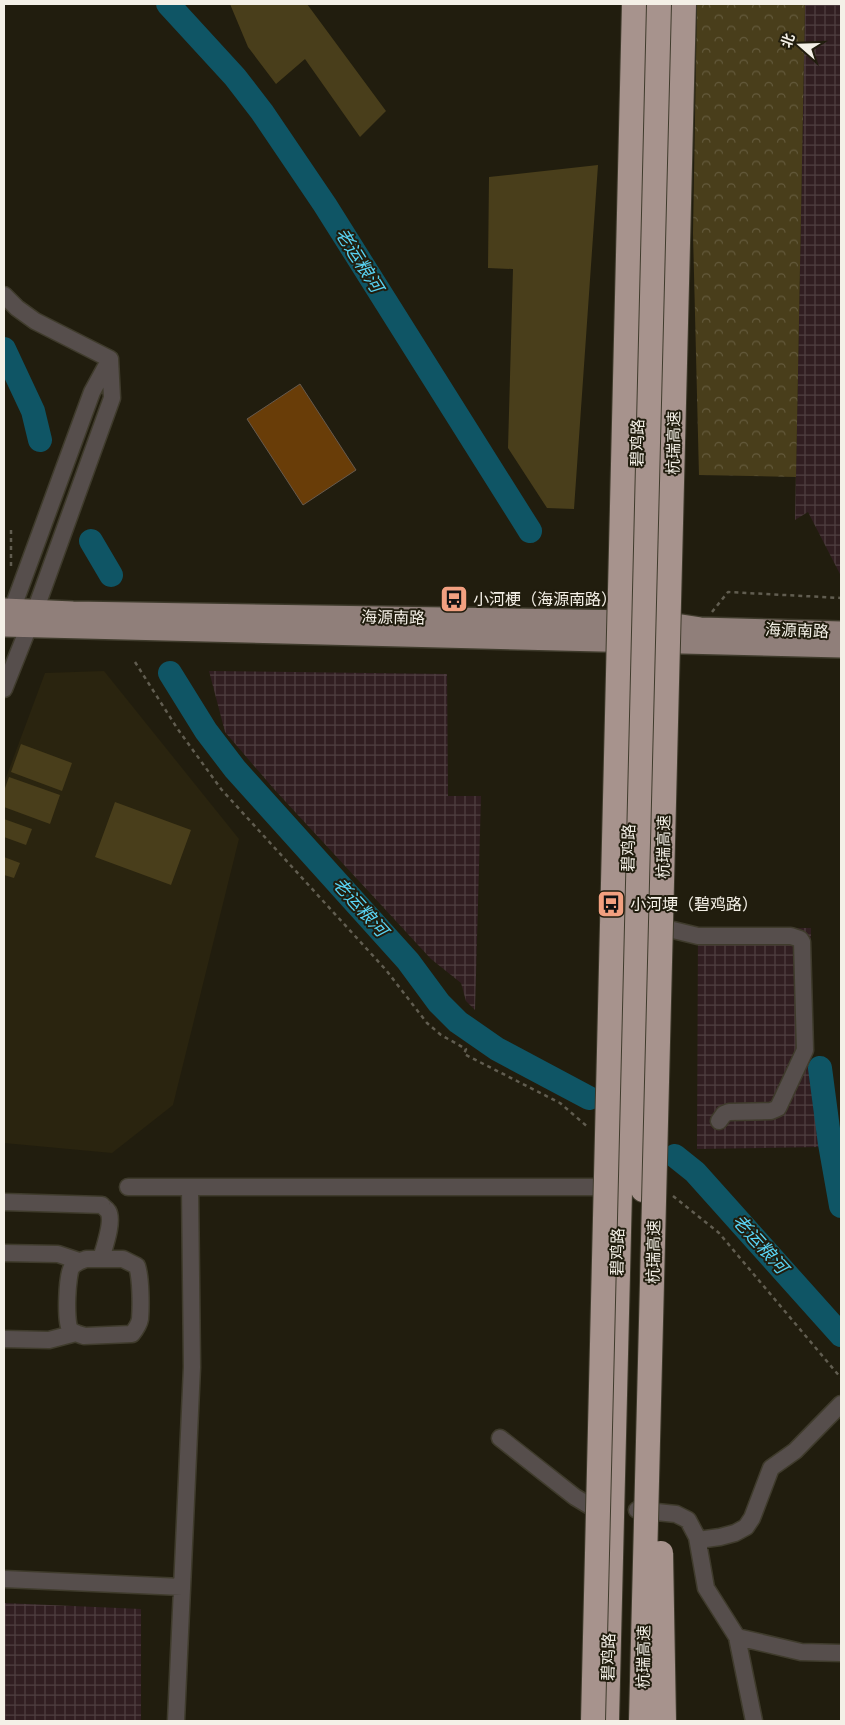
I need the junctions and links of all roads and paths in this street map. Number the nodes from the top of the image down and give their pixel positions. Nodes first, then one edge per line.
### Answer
1 (634, 4) edge
2 (647, 4) edge
3 (669, 4) edge
4 (684, 4) edge
5 (4, 295) edge
6 (110, 359) junction
7 (841, 598) edge
8 (6, 617) edge
9 (32, 618) junction
10 (700, 628) junction
11 (644, 632) junction
12 (841, 632) edge
13 (841, 647) edge
14 (136, 662) dead end
15 (4, 689) edge
16 (648, 930) junction
17 (719, 1121) dead end
18 (590, 1128) dead end
19 (655, 1173) junction
20 (190, 1186) junction
21 (128, 1187) dead end
22 (619, 1187) junction
23 (672, 1195) dead end
24 (4, 1202) edge
25 (4, 1253) edge
26 (101, 1259) junction
27 (79, 1261) junction
28 (76, 1333) junction
29 (4, 1339) edge
30 (841, 1378) edge
31 (841, 1404) edge
32 (500, 1438) dead end
33 (635, 1509) junction
34 (611, 1519) junction
35 (698, 1540) junction
36 (4, 1579) edge
37 (182, 1587) junction
38 (737, 1636) junction
39 (841, 1653) edge
40 (176, 1721) edge
41 (593, 1721) edge
42 (607, 1721) edge
43 (630, 1721) edge
44 (642, 1721) edge
45 (664, 1721) edge
46 (754, 1721) edge

1 - 41 highway, bridge
2 - 11 highway, 碧鸡路
3 - 11 highway, 碧鸡路
4 - 19 highway, 杭瑞高速, bridge
5 - 6 street
6 - 8 street
6 - 9 street
7 - 10 path
8 - 9 main road, 海源南路
9 - 11 main road, 海源南路
9 - 15 street
10 - 11 main road, 海源南路
10 - 12 main road, 海源南路
11 - 13 main road, 海源南路
11 - 16 highway, 碧鸡路
11 - 22 highway, 碧鸡路
14 - 18 path
16 - 17 street
16 - 33 highway, 碧鸡路
19 - 44 highway, 杭瑞高速, bridge
19 - 45 highway, bridge
20 - 21 street
20 - 22 street
20 - 37 street
22 - 34 highway, 碧鸡路
23 - 30 path
24 - 26 street
25 - 27 street
26 - 27 street
26 - 28 street
27 - 28 street
28 - 29 street
31 - 35 street
32 - 34 street
33 - 35 street
33 - 43 highway, 碧鸡路
34 - 42 highway, 碧鸡路
35 - 38 street
36 - 37 street
37 - 40 street
38 - 39 street
38 - 46 street

